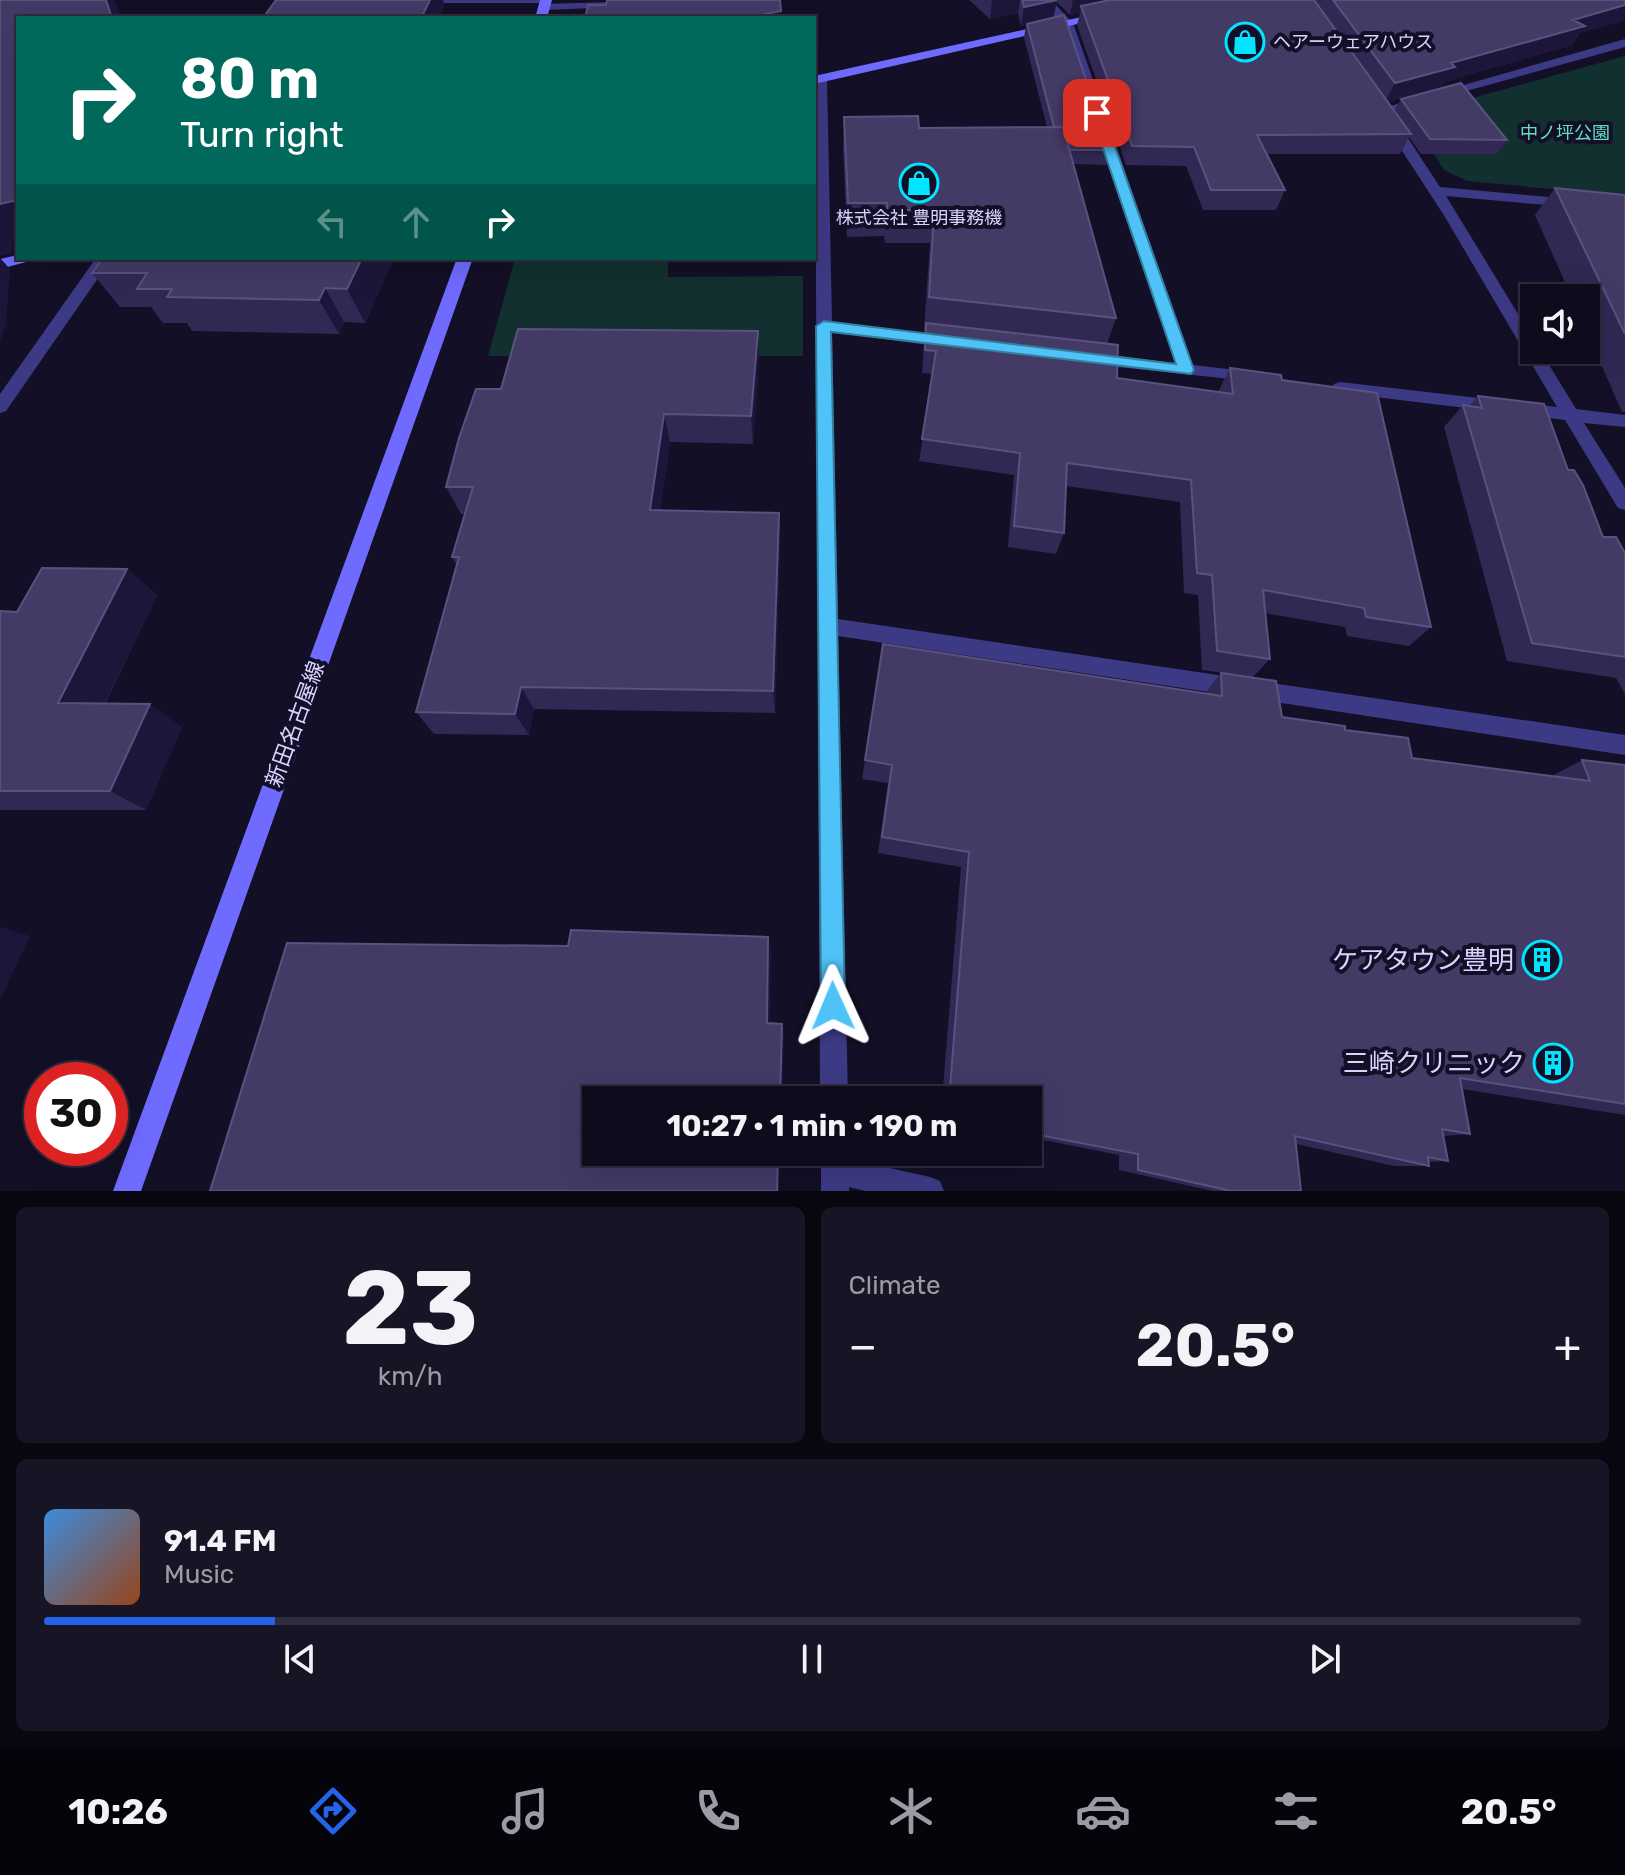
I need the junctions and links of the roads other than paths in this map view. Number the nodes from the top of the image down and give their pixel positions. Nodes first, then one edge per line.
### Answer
1 (372, 0) edge
2 (1045, 0) edge
3 (625, 5) edge
4 (544, 6) edge
5 (1123, 10) edge
6 (1067, 23) junction
7 (1625, 43) edge
8 (817, 80) edge
9 (1372, 97) edge
10 (1382, 110) junction
11 (1437, 191) junction
12 (1625, 208) edge
13 (103, 260) edge
14 (464, 260) edge
15 (824, 326) junction
16 (966, 343) edge
17 (1076, 357) edge
18 (1186, 370) junction
19 (1274, 380) edge
20 (1318, 386) edge
21 (0, 407) edge
22 (1569, 415) junction
23 (1625, 421) edge
24 (1625, 503) edge
25 (828, 626) junction
26 (1625, 745) edge
27 (834, 1086) edge
28 (835, 1171) edge
29 (127, 1191) edge
30 (930, 1191) edge

1 - 4 street
2 - 6 street
3 - 4 street
5 - 6 main road
6 - 8 main road
6 - 18 street
7 - 10 street
8 - 15 street
9 - 10 street
10 - 11 street
11 - 12 street
11 - 22 street
13 - 21 street
14 - 29 main road, 新田名古屋線
15 - 16 street
15 - 25 street
17 - 18 street
18 - 19 street
20 - 22 street
22 - 23 street
22 - 24 street
25 - 26 street
25 - 27 street
28 - 30 street

